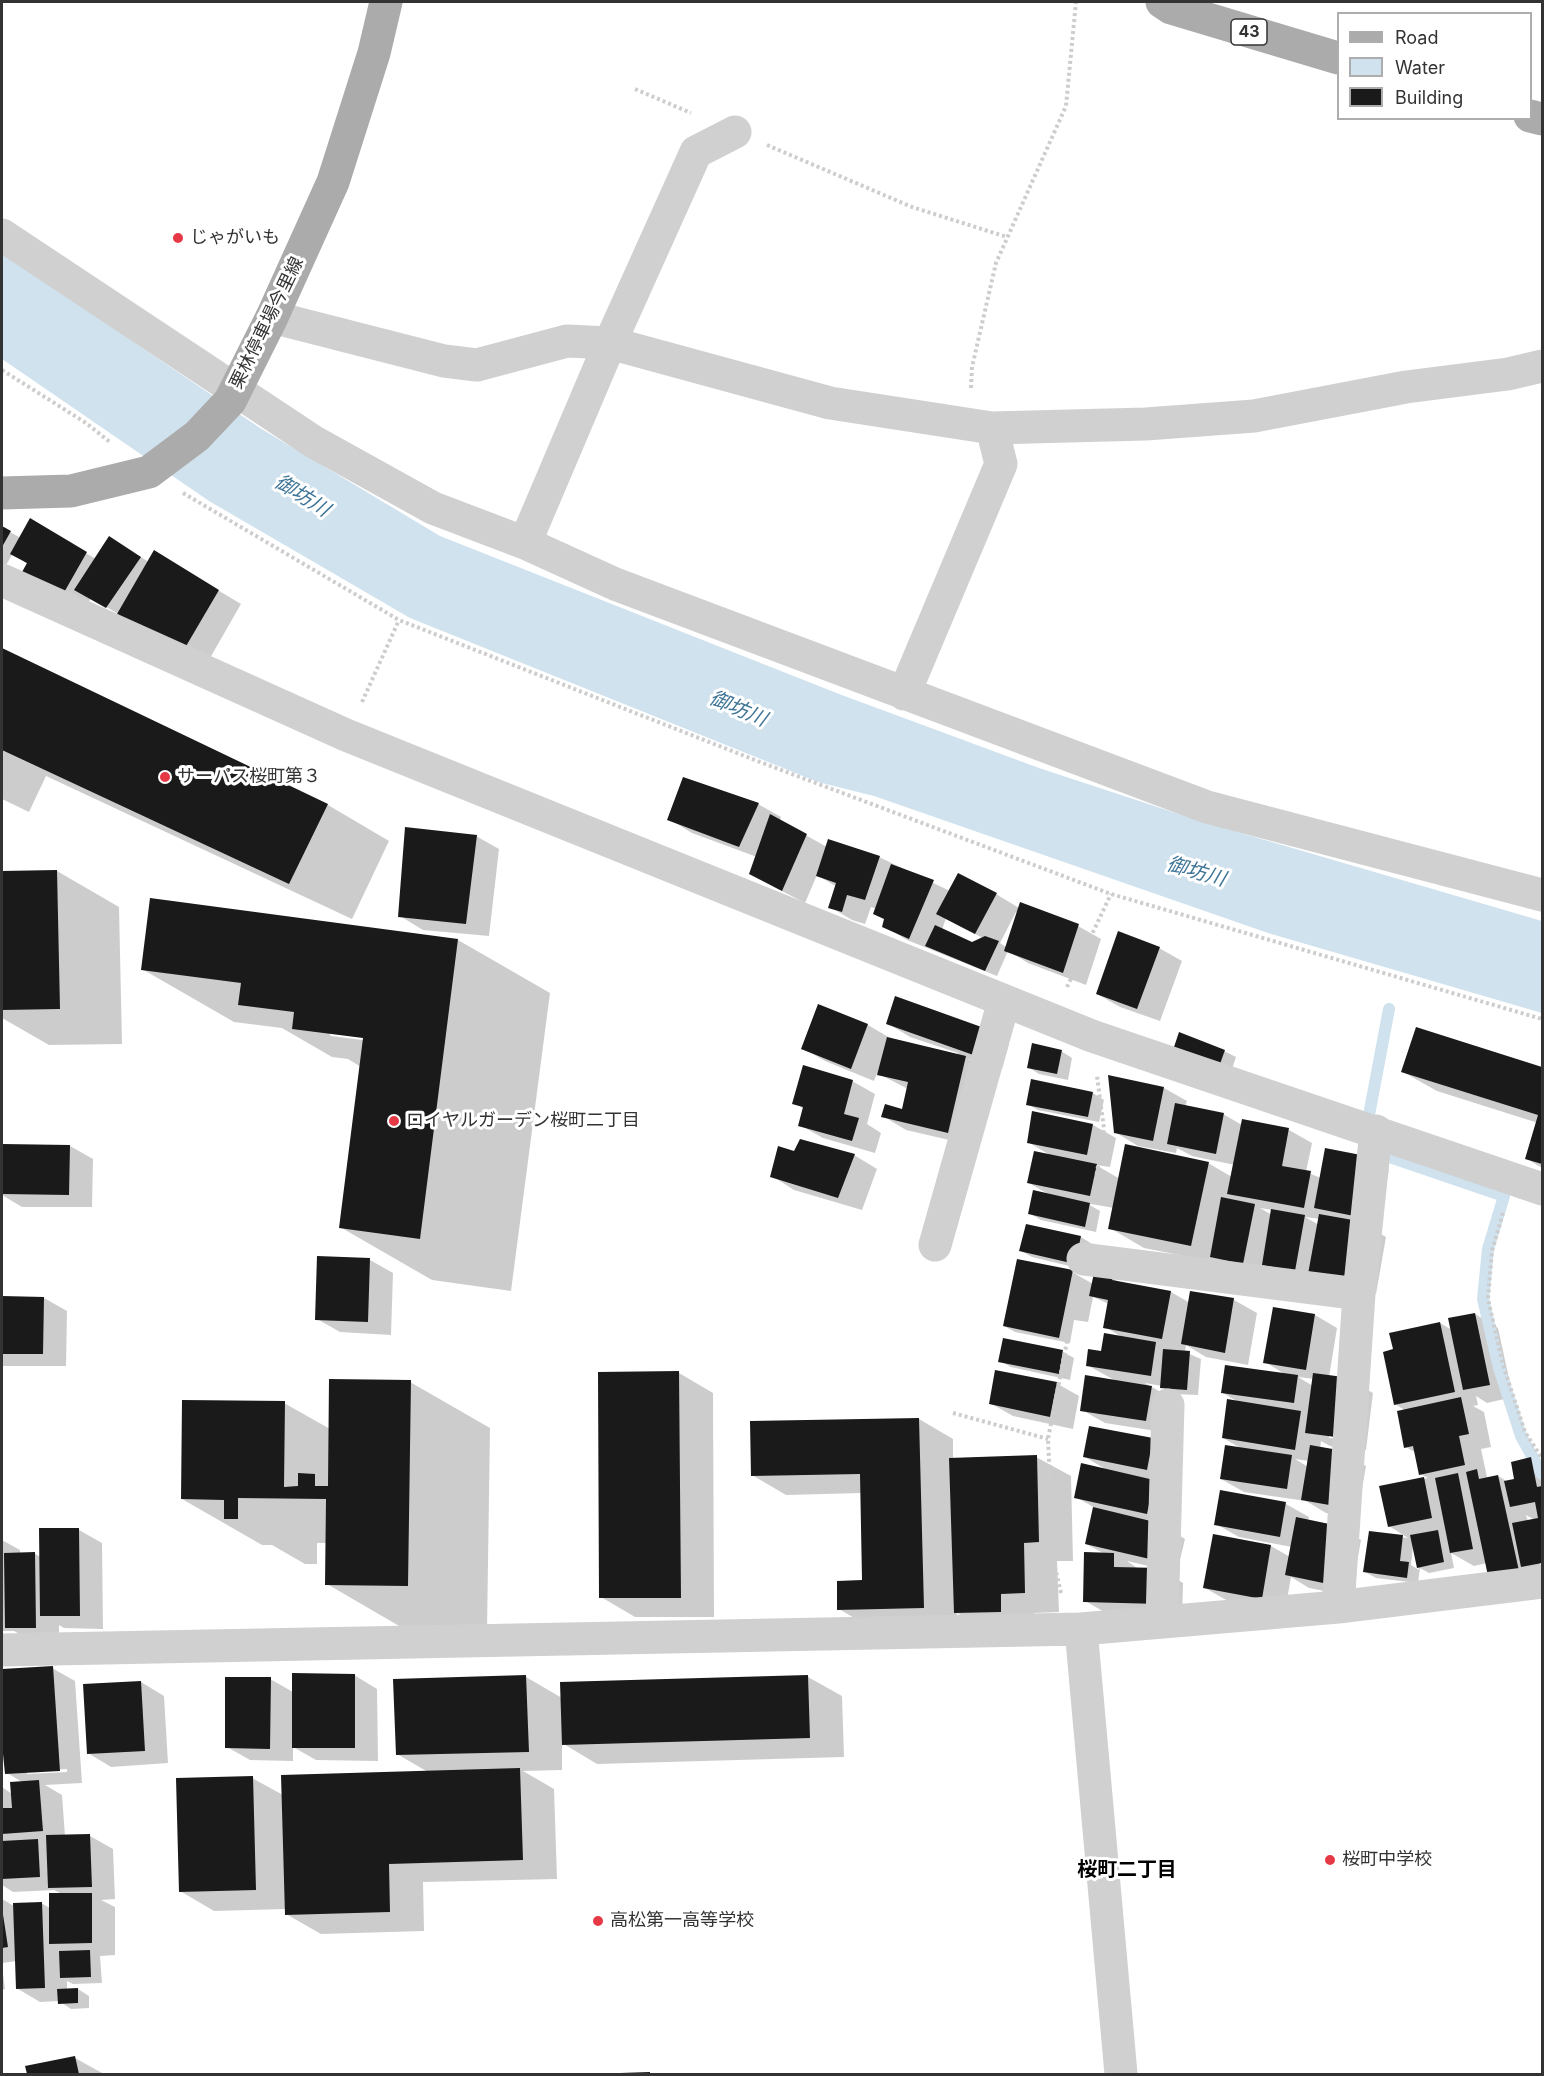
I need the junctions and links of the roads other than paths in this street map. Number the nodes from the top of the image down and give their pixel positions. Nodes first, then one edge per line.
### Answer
1 (386, 2) edge
2 (1162, 2) edge
3 (1337, 58) edge
4 (735, 132) road end
5 (2, 235) edge
6 (272, 317) junction
7 (610, 343) junction
8 (1542, 366) edge
9 (232, 395) junction
10 (980, 426) junction
11 (2, 493) edge
12 (525, 543) junction
13 (2, 579) edge
14 (904, 694) junction
15 (1542, 895) edge
16 (1004, 1000) junction
17 (1376, 1131) junction
18 (1528, 1185) edge
19 (934, 1245) dead end
20 (1083, 1259) road end
21 (1359, 1294) junction
22 (1168, 1405) dead end
23 (1542, 1582) edge
24 (1338, 1607) junction
25 (1162, 1621) junction
26 (1075, 1629) junction
27 (2, 1650) edge
28 (1121, 2074) edge

1 - 6 main road, 栗林停車場今里線
2 - 3 main road, 43
4 - 7 street
5 - 9 street
6 - 7 street
6 - 9 main road, 栗林停車場今里線
7 - 10 street
7 - 12 street
8 - 10 street
9 - 11 main road, 栗林停車場今里線
9 - 12 street
10 - 14 street
12 - 14 street
13 - 16 street
14 - 15 street
16 - 17 street
16 - 19 street
17 - 18 street
17 - 21 street
20 - 21 street
21 - 24 street
22 - 25 street
23 - 24 street
24 - 25 street
25 - 26 street
26 - 27 street
26 - 28 street

